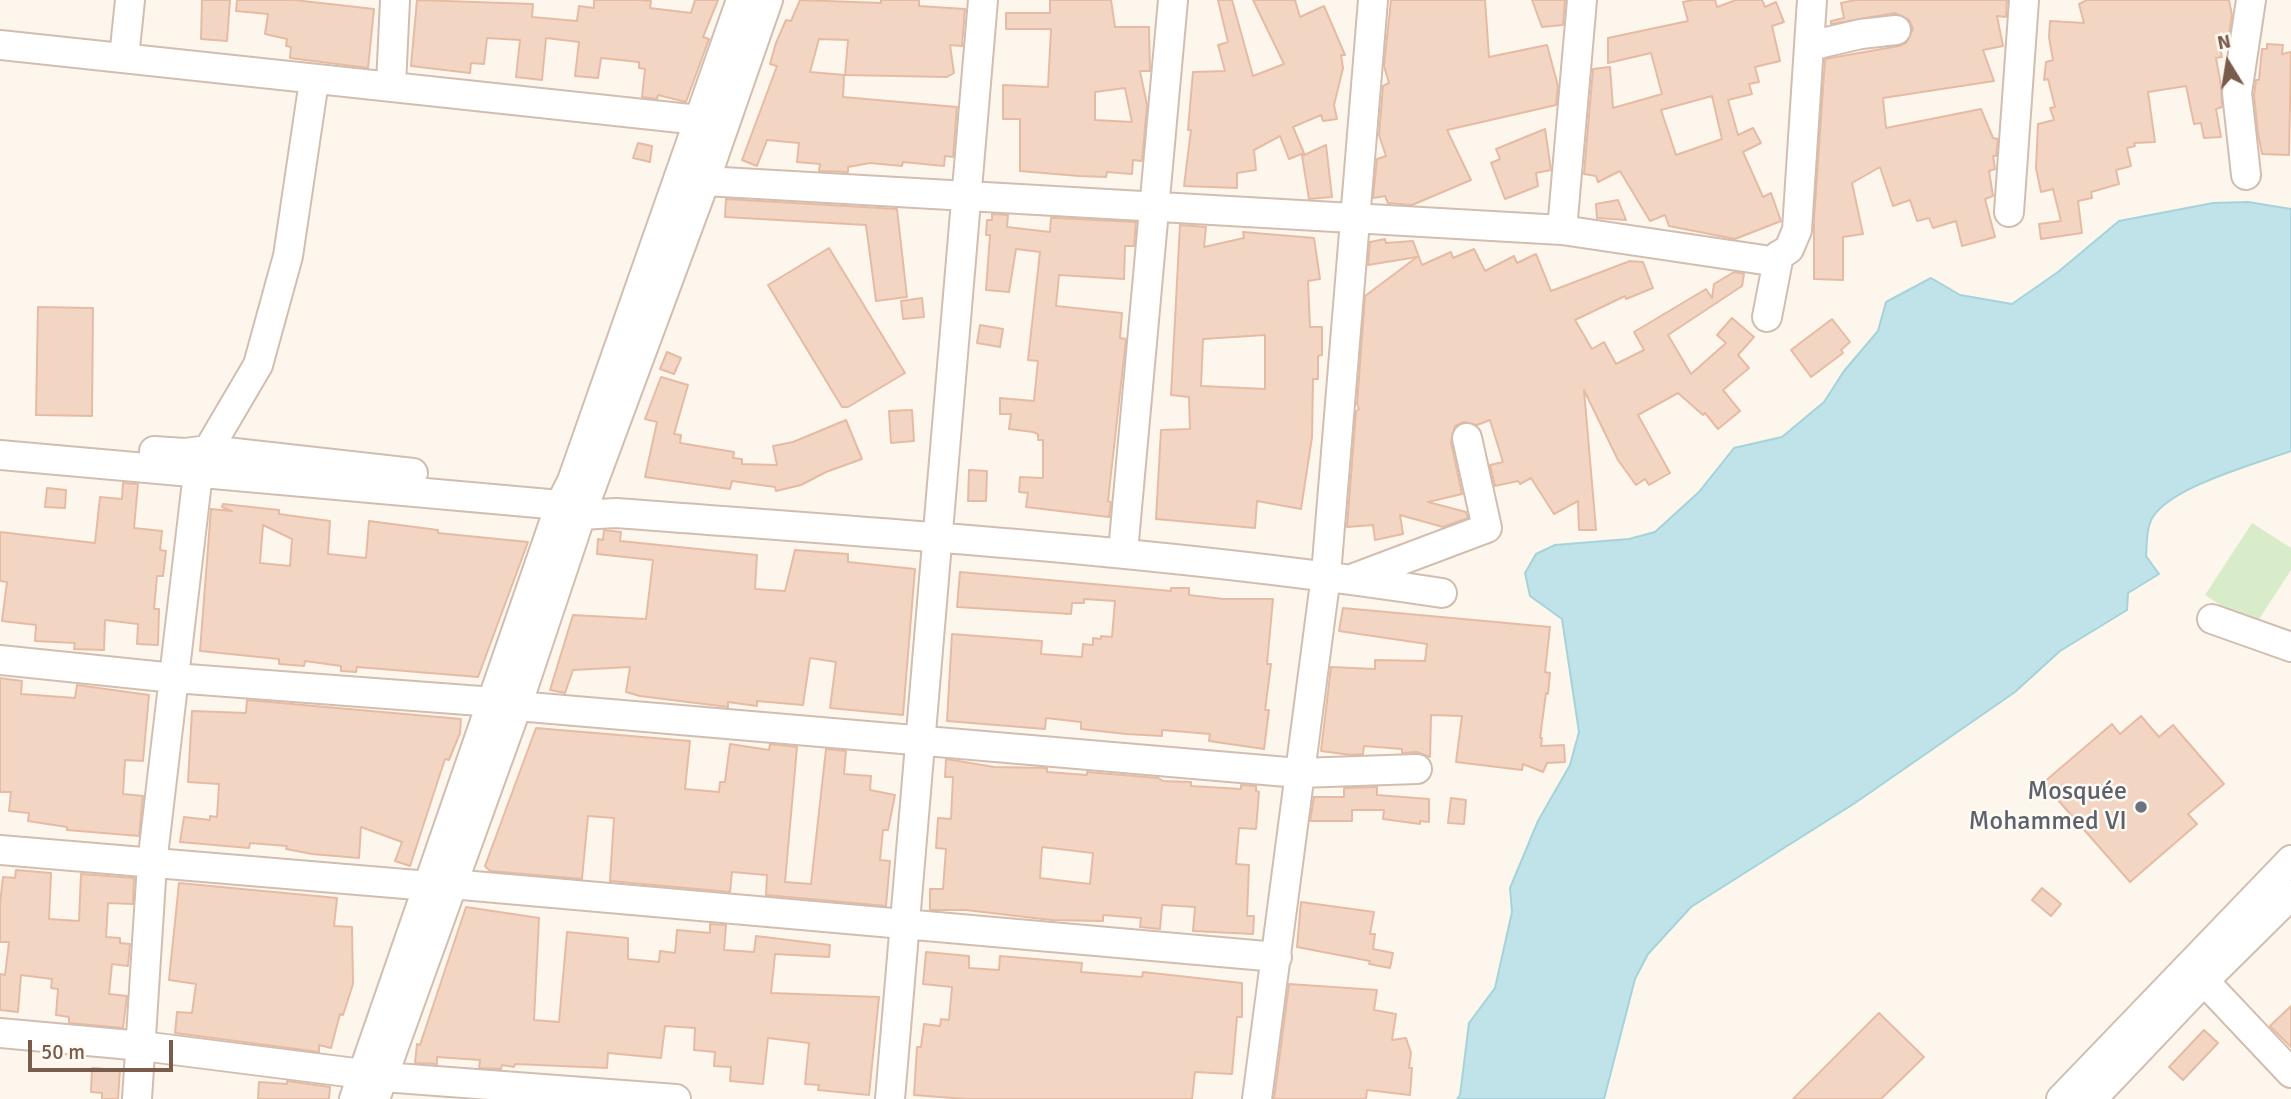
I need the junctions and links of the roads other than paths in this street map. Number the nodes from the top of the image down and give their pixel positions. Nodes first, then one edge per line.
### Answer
1 (130, 0) edge
2 (395, 0) edge
3 (741, 0) edge
4 (768, 0) edge
5 (983, 0) edge
6 (1173, 0) edge
7 (1373, 0) edge
8 (1582, 0) edge
9 (1812, 0) edge
10 (2024, 0) edge
11 (2251, 0) edge
12 (1896, 30) dead end
13 (0, 45) edge
14 (1809, 46) junction
15 (124, 58) junction
16 (314, 81) junction
17 (391, 85) junction
18 (699, 120) junction
19 (2246, 175) dead end
20 (705, 181) junction
21 (967, 196) junction
22 (1154, 207) junction
23 (2009, 212) dead end
24 (1355, 218) junction
25 (1562, 230) junction
26 (1779, 255) junction
27 (1767, 317) dead end
28 (0, 437) edge
29 (1467, 438) dead end
30 (0, 455) edge
31 (203, 461) junction
32 (574, 503) junction
33 (937, 537) junction
34 (1123, 552) junction
35 (1339, 577) junction
36 (1442, 593) dead end
37 (2212, 619) dead end
38 (2291, 647) edge
39 (0, 660) edge
40 (174, 678) junction
41 (505, 704) junction
42 (919, 741) junction
43 (1417, 769) dead end
44 (1299, 773) junction
45 (0, 850) edge
46 (2291, 860) edge
47 (152, 864) junction
48 (440, 885) junction
49 (2291, 895) edge
50 (906, 922) junction
51 (1276, 957) junction
52 (2197, 973) junction
53 (0, 1033) edge
54 (142, 1046) junction
55 (2291, 1073) edge
56 (369, 1087) edge
57 (138, 1099) edge
58 (676, 1099) edge
59 (890, 1099) edge
60 (1257, 1099) edge
61 (2061, 1099) edge
62 (2092, 1099) edge

1 - 15 street
2 - 17 street
3 - 18 street
4 - 20 street
5 - 21 street
6 - 22 street
7 - 24 street
8 - 25 street
9 - 14 street
10 - 23 street
11 - 19 street
12 - 14 street
13 - 15 street
14 - 26 street
15 - 16 street
16 - 17 street
16 - 31 street
17 - 18 street
18 - 32 street
20 - 21 street
20 - 32 street
21 - 22 street
21 - 33 street
22 - 24 street
22 - 34 street
24 - 25 street
24 - 35 street
25 - 26 street
26 - 27 street
28 - 31 street
29 - 35 street
30 - 31 street
31 - 32 street
31 - 40 street
32 - 33 street
32 - 41 street
33 - 34 street
33 - 42 street
34 - 35 street
35 - 36 street
35 - 44 street
37 - 38 street
39 - 40 street
40 - 41 street
40 - 47 street
41 - 42 street
41 - 48 street
42 - 44 street
42 - 50 street
43 - 44 street
44 - 51 street
45 - 47 street
46 - 52 street
47 - 48 street
47 - 54 street
48 - 50 street
48 - 56 street
49 - 52 street
50 - 51 street
50 - 59 street
51 - 60 street
52 - 55 street
52 - 61 street
52 - 62 street
53 - 54 street
54 - 56 street
54 - 57 street
56 - 58 street

